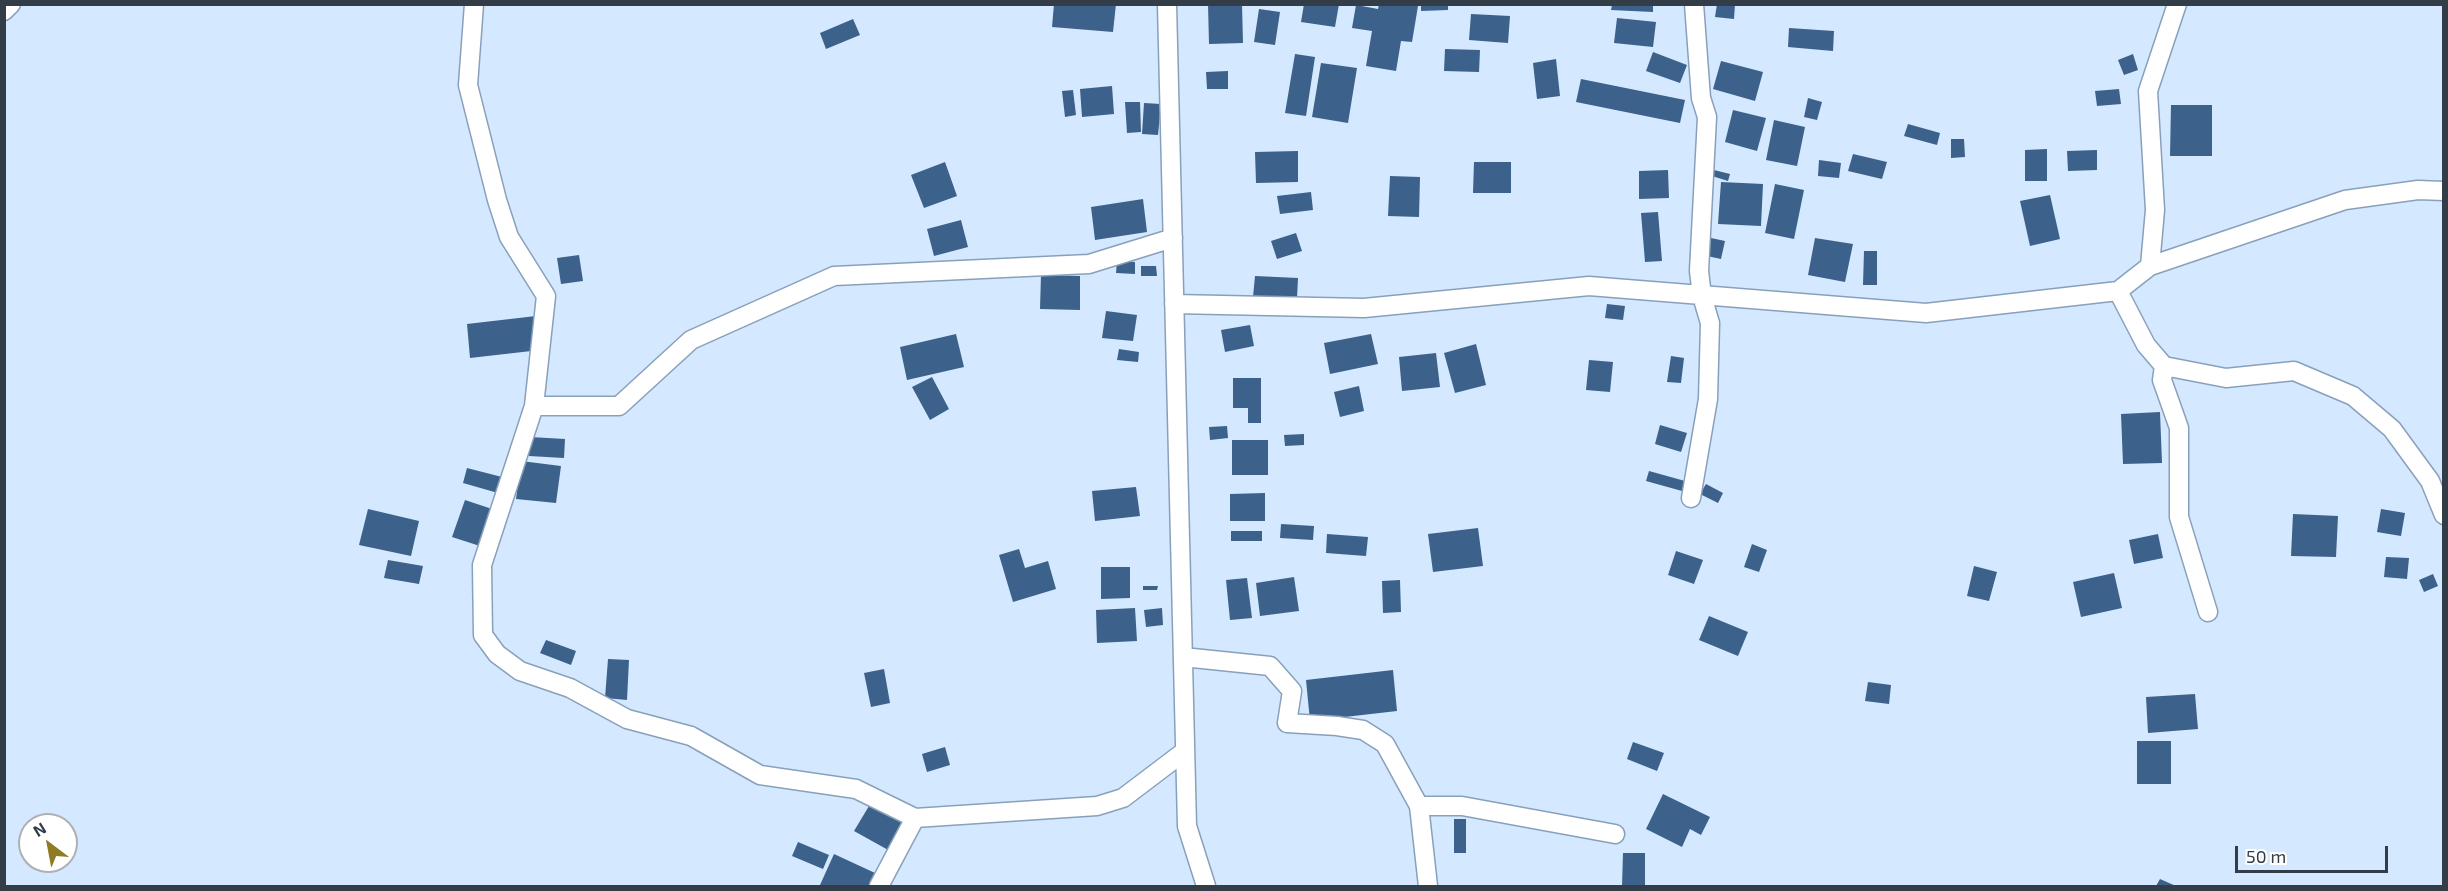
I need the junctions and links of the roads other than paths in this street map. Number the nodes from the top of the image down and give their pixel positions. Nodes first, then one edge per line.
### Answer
1 (11, 4) edge
2 (474, 4) edge
3 (1167, 4) edge
4 (1694, 4) edge
5 (2177, 4) edge
6 (4, 11) edge
7 (2444, 191) edge
8 (1173, 238) junction
9 (2150, 266) junction
10 (2118, 291) junction
11 (1702, 296) junction
12 (1174, 304) junction
13 (2164, 366) junction
14 (534, 406) junction
15 (1691, 498) dead end
16 (2444, 515) edge
17 (2208, 612) dead end
18 (1183, 657) junction
19 (1185, 751) junction
20 (1419, 806) junction
21 (915, 818) junction
22 (1616, 834) dead end
23 (879, 886) edge
24 (1206, 886) edge
25 (1428, 886) edge

1 - 6 street
2 - 14 street
3 - 8 street
4 - 11 street
5 - 9 street
7 - 9 street
8 - 12 street
8 - 14 street
9 - 10 street
10 - 11 street
10 - 13 street
11 - 12 street
11 - 15 street
12 - 18 street
13 - 16 street
13 - 17 street
14 - 21 street
18 - 19 street
18 - 20 street
19 - 21 street
19 - 24 street
20 - 22 street
20 - 25 street
21 - 23 street

